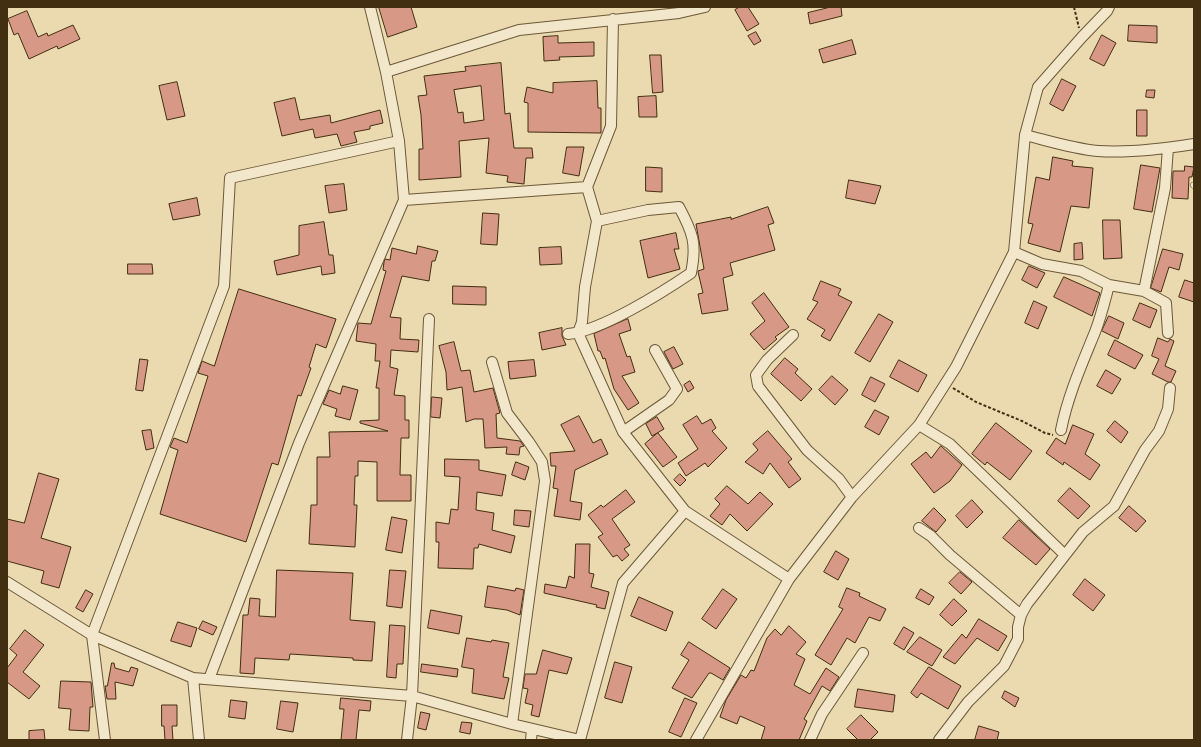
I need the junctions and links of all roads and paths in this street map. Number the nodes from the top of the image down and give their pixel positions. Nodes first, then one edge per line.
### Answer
1 (370, 7) edge
2 (705, 7) edge
3 (1074, 7) edge
4 (1109, 7) edge
5 (613, 19) junction
6 (1082, 36) junction
7 (386, 72) junction
8 (1025, 135) junction
9 (398, 141) junction
10 (1194, 144) edge
11 (1168, 148) junction
12 (587, 187) junction
13 (404, 200) junction
14 (597, 221) junction
15 (1014, 252) junction
16 (1109, 285) junction
17 (1144, 291) junction
18 (429, 319) dead end
19 (1168, 333) dead end
20 (573, 334) junction
21 (793, 335) dead end
22 (655, 350) dead end
23 (492, 362) dead end
24 (945, 383) junction
25 (1170, 388) dead end
26 (919, 425) junction
27 (1061, 430) joint
28 (623, 432) junction
29 (852, 497) junction
30 (685, 511) junction
31 (919, 528) dead end
32 (1066, 555) junction
33 (790, 579) junction
34 (7, 582) edge
35 (1021, 615) junction
36 (92, 635) junction
37 (863, 653) dead end
38 (193, 678) junction
39 (209, 679) junction
40 (412, 696) junction
41 (512, 724) junction
42 (532, 729) junction
43 (105, 740) edge
44 (199, 740) edge
45 (407, 740) edge
46 (532, 740) edge
47 (580, 740) edge
48 (696, 740) edge
49 (810, 740) edge
50 (939, 740) edge

1 - 7 street
2 - 5 street
3 - 6 path
4 - 6 street
5 - 7 street
5 - 12 street
6 - 8 street
7 - 9 street
8 - 11 street
8 - 15 street
9 - 13 street
9 - 36 street
10 - 11 street
11 - 17 street
12 - 13 street
12 - 14 street
13 - 39 street
14 - 20 street
14 - 20 street
15 - 16 street
15 - 24 street
16 - 17 street
16 - 27 street
17 - 19 street
18 - 40 street
20 - 28 street
21 - 29 street
22 - 28 street
23 - 41 street
24 - 26 street
24 - 27 path
25 - 32 street
26 - 29 street
26 - 32 street
28 - 30 street
29 - 33 street
30 - 33 street
30 - 47 street
31 - 35 street
32 - 35 street
33 - 48 street
34 - 36 street
35 - 50 street
36 - 38 street
36 - 43 street
37 - 49 street
38 - 39 street
38 - 44 street
39 - 40 street
40 - 41 street
40 - 45 street
41 - 42 street
42 - 46 street
42 - 47 street

